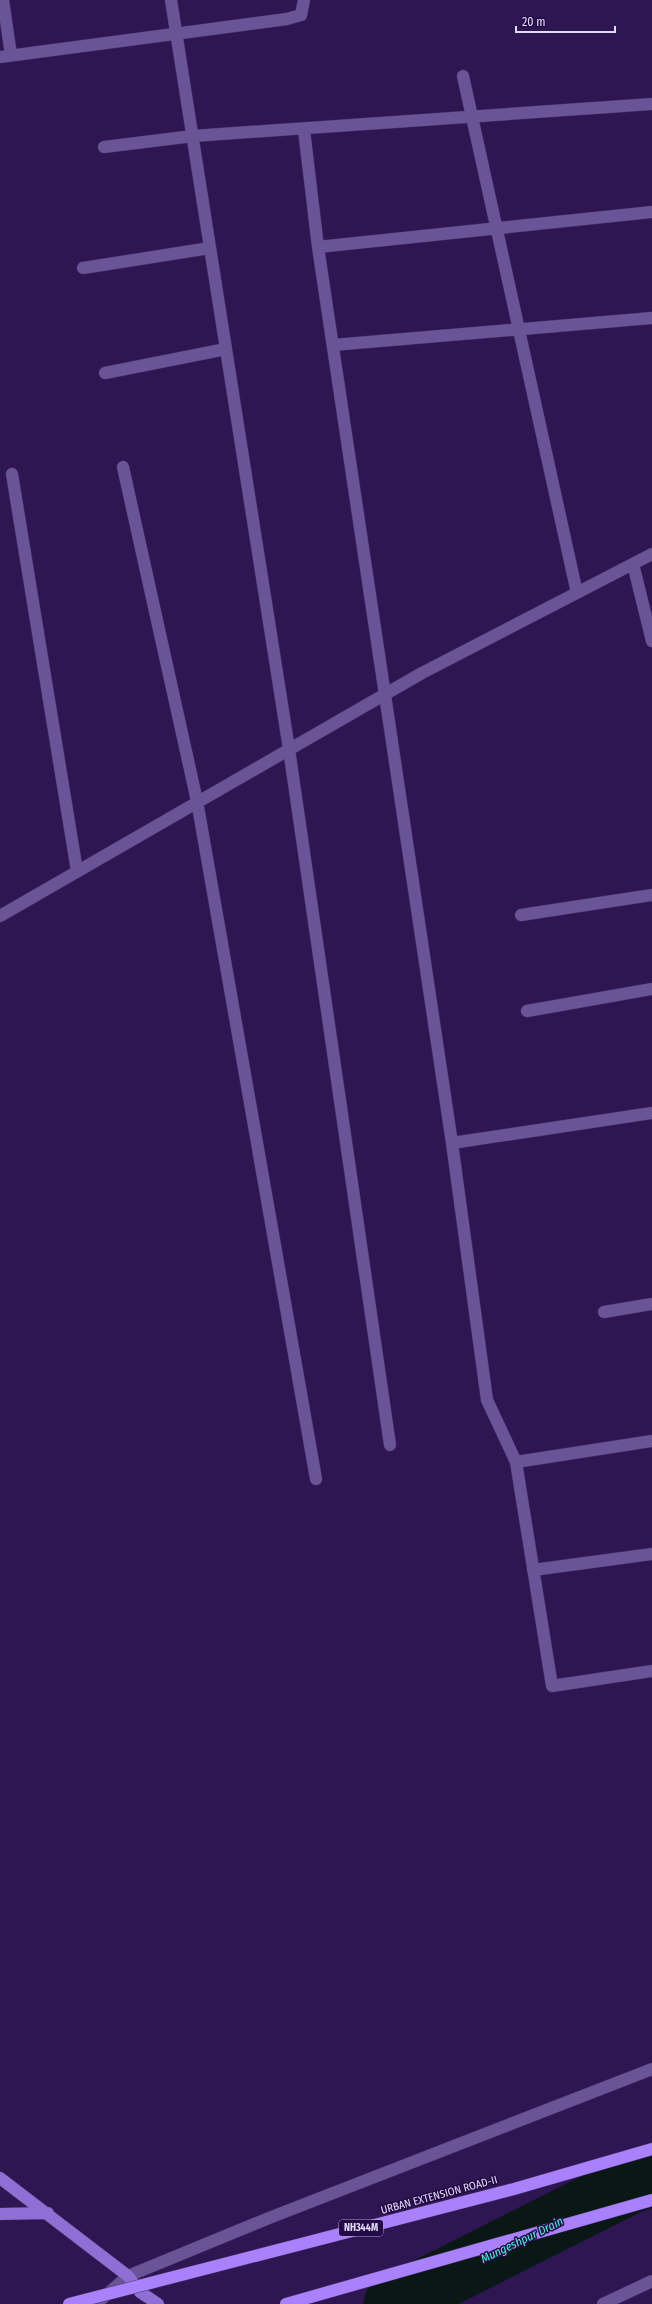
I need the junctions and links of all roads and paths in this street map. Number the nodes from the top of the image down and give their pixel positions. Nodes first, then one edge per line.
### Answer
1 (3, 0) edge
2 (171, 0) edge
3 (304, 0) edge
4 (177, 35) junction
5 (6, 56) edge
6 (463, 76) dead end
7 (652, 104) edge
8 (472, 118) junction
9 (304, 130) junction
10 (193, 136) junction
11 (104, 147) dead end
12 (652, 212) edge
13 (497, 229) junction
14 (318, 247) junction
15 (210, 248) junction
16 (83, 268) dead end
17 (652, 318) edge
18 (519, 330) junction
19 (333, 345) junction
20 (226, 348) junction
21 (105, 373) dead end
22 (123, 467) dead end
23 (12, 474) dead end
24 (652, 554) edge
25 (632, 564) junction
26 (577, 593) junction
27 (652, 641) edge
28 (386, 694) junction
29 (289, 749) junction
30 (197, 801) junction
31 (77, 872) junction
32 (652, 895) edge
33 (521, 915) dead end
34 (0, 916) edge
35 (652, 989) edge
36 (527, 1011) dead end
37 (652, 1113) edge
38 (452, 1143) junction
39 (652, 1304) edge
40 (604, 1312) dead end
41 (652, 1441) edge
42 (390, 1445) dead end
43 (516, 1462) junction
44 (316, 1479) dead end
45 (652, 1554) edge
46 (533, 1570) junction
47 (652, 1670) edge
48 (652, 2069) edge
49 (652, 2149) edge
50 (0, 2178) edge
51 (652, 2200) edge
52 (48, 2213) junction
53 (0, 2214) edge
54 (128, 2276) junction
55 (652, 2281) edge
56 (118, 2285) junction
57 (140, 2292) junction
58 (69, 2304) edge
59 (96, 2304) edge
60 (158, 2304) edge
61 (286, 2304) edge
62 (603, 2304) edge

1 - 5 street
2 - 4 street
3 - 4 street
4 - 5 street
4 - 10 street
6 - 8 street
7 - 8 street
8 - 9 street
8 - 13 street
9 - 10 street
9 - 14 street
10 - 11 street
10 - 15 street
12 - 13 street
13 - 14 street
13 - 18 street
14 - 19 street
15 - 16 street
15 - 20 street
17 - 18 street
18 - 19 street
18 - 26 street
19 - 28 street
20 - 21 street
20 - 29 street
22 - 30 street
23 - 31 street
24 - 25 street
25 - 26 street
25 - 27 street
26 - 28 street
28 - 29 street
28 - 38 street
29 - 30 street
29 - 42 street
30 - 31 street
30 - 44 street
31 - 34 street
32 - 33 street
35 - 36 street
37 - 38 street
38 - 43 street
39 - 40 street
41 - 43 street
43 - 46 street
45 - 46 street
46 - 47 street
48 - 54 street
49 - 58 highway, URBAN EXTENSION ROAD-II / NH344M, bridge
50 - 52 main road
51 - 61 highway
52 - 53 main road
52 - 54 main road
54 - 56 street
54 - 57 main road
55 - 62 street
56 - 57 main road
56 - 59 street
57 - 60 main road

